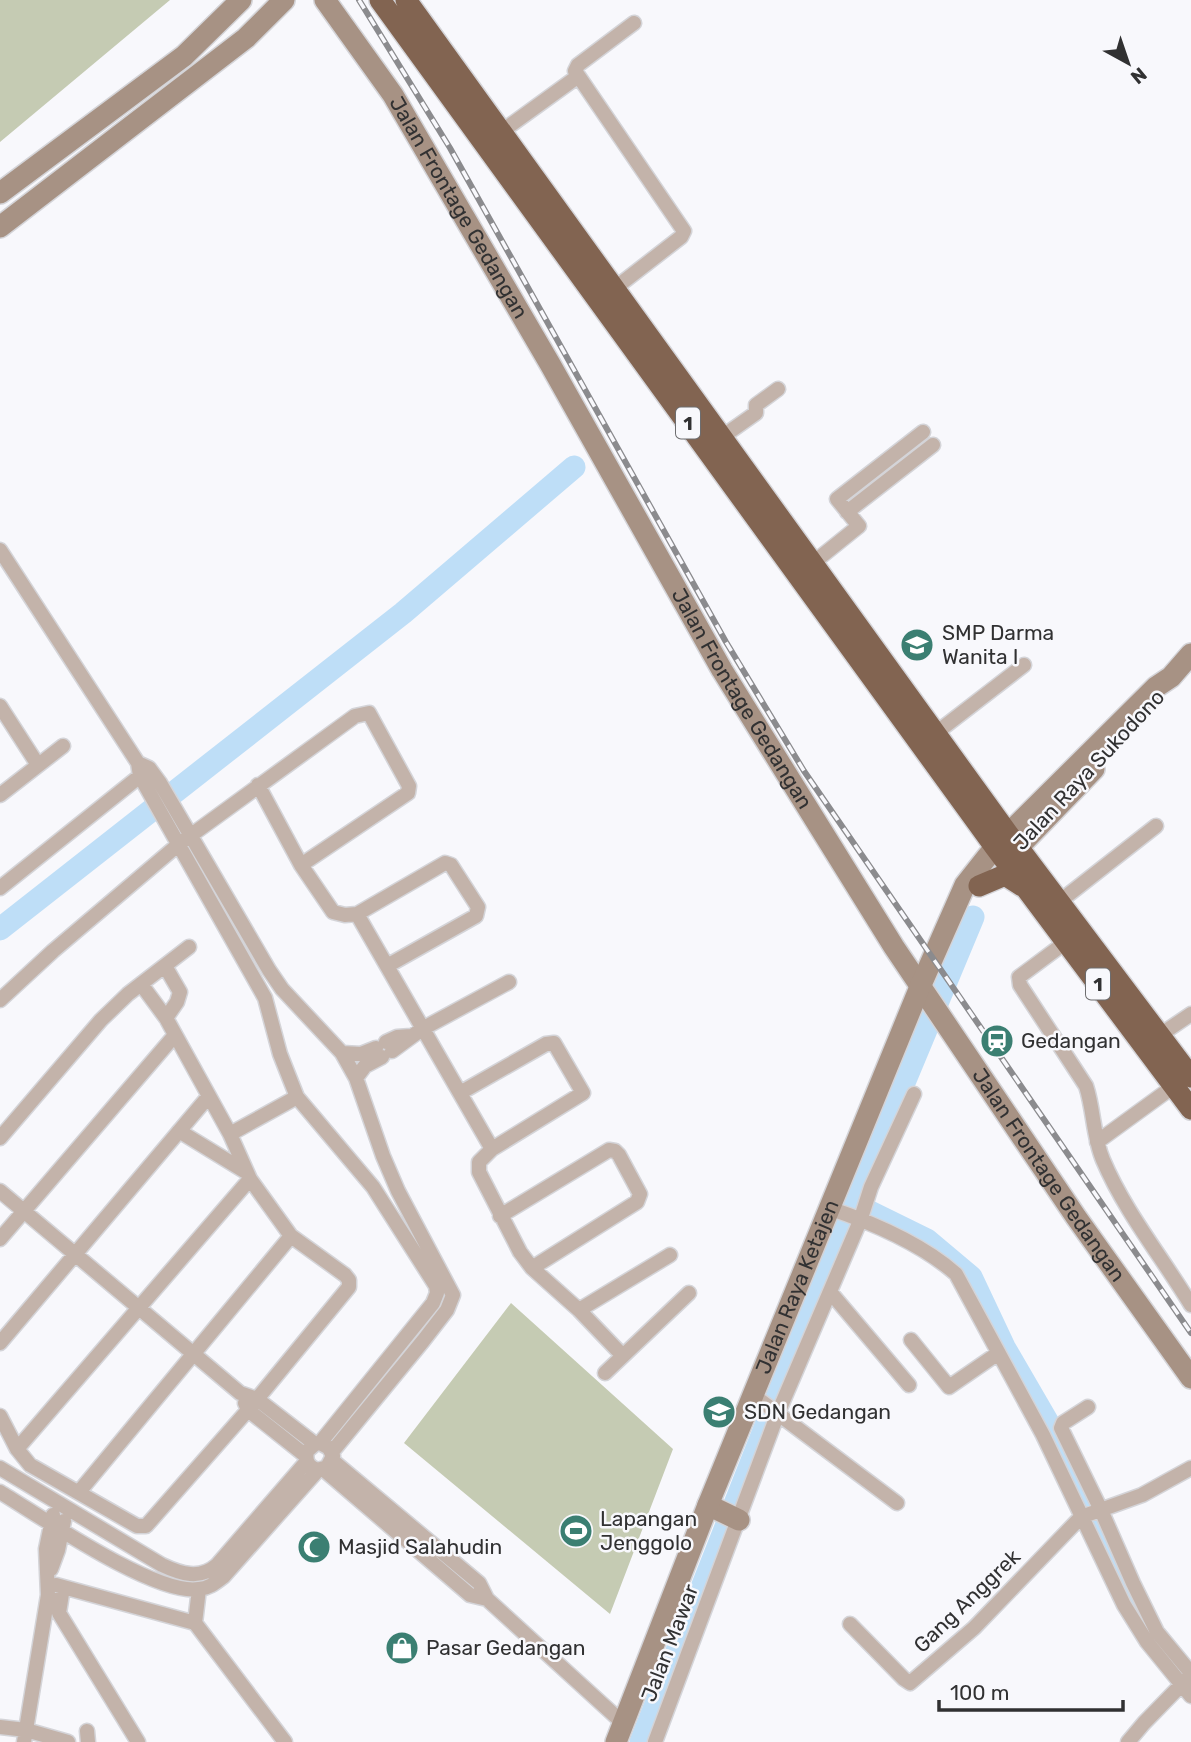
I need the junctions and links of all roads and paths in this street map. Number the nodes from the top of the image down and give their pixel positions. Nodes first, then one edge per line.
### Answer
1 (241, 0) edge
2 (284, 0) edge
3 (325, 0) edge
4 (380, 0) edge
5 (410, 2) edge
6 (634, 23) dead end
7 (577, 77) junction
8 (501, 132) junction
9 (0, 193) edge
10 (0, 227) edge
11 (614, 289) junction
12 (778, 389) dead end
13 (923, 432) dead end
14 (722, 437) junction
15 (933, 445) dead end
16 (847, 512) junction
17 (0, 550) edge
18 (813, 563) junction
19 (1191, 654) edge
20 (1024, 665) dead end
21 (1179, 675) edge
22 (0, 706) edge
23 (936, 733) junction
24 (63, 746) dead end
25 (38, 765) junction
26 (142, 769) junction
27 (258, 785) junction
28 (0, 795) edge
29 (1156, 826) dead end
30 (185, 840) junction
31 (1007, 847) junction
32 (301, 865) junction
33 (979, 886) junction
34 (0, 888) edge
35 (1031, 895) junction
36 (1059, 902) junction
37 (222, 905) junction
38 (953, 911) junction
39 (357, 914) junction
40 (1066, 942) junction
41 (189, 947) dead end
42 (165, 966) junction
43 (387, 966) junction
44 (509, 982) dead end
45 (141, 984) junction
46 (282, 989) junction
47 (265, 998) junction
48 (0, 1000) edge
49 (929, 1000) junction
50 (1191, 1014) edge
51 (166, 1018) junction
52 (417, 1033) junction
53 (175, 1035) junction
54 (1160, 1035) junction
55 (384, 1050) junction
56 (342, 1053) junction
57 (356, 1079) junction
58 (1182, 1081) edge
59 (460, 1093) junction
60 (914, 1094) dead end
61 (208, 1097) junction
62 (297, 1097) junction
63 (1191, 1109) edge
64 (179, 1131) junction
65 (230, 1135) junction
66 (0, 1138) edge
67 (1097, 1142) junction
68 (492, 1149) junction
69 (383, 1157) junction
70 (360, 1171) junction
71 (248, 1175) junction
72 (0, 1191) edge
73 (832, 1209) junction
74 (24, 1211) junction
75 (500, 1216) junction
76 (856, 1219) junction
77 (291, 1236) junction
78 (0, 1238) edge
79 (75, 1254) junction
80 (670, 1255) dead end
81 (532, 1268) junction
82 (689, 1293) dead end
83 (831, 1293) junction
84 (1191, 1305) edge
85 (138, 1308) junction
86 (579, 1310) junction
87 (417, 1337) junction
88 (911, 1340) dead end
89 (0, 1343) edge
90 (193, 1353) junction
91 (997, 1354) junction
92 (623, 1356) junction
93 (605, 1373) dead end
94 (1191, 1378) edge
95 (909, 1385) dead end
96 (755, 1397) junction
97 (253, 1405) junction
98 (1088, 1408) dead end
99 (776, 1412) junction
100 (0, 1416) edge
101 (17, 1449) junction
102 (319, 1457) junction
103 (0, 1468) edge
104 (1191, 1468) edge
105 (0, 1492) edge
106 (79, 1492) junction
107 (897, 1503) dead end
108 (61, 1506) junction
109 (710, 1506) junction
110 (1090, 1514) junction
111 (736, 1518) junction
112 (57, 1526) junction
113 (249, 1538) junction
114 (56, 1582) junction
115 (199, 1589) junction
116 (195, 1623) junction
117 (850, 1624) dead end
118 (1187, 1678) edge
119 (1191, 1696) edge
120 (0, 1727) edge
121 (620, 1733) edge
122 (25, 1736) edge
123 (68, 1742) edge
124 (138, 1742) edge
125 (285, 1742) edge
126 (655, 1742) edge
127 (1128, 1742) edge

1 - 9 street
2 - 10 street
3 - 49 street, Jalan Frontage Gedangan
4 - 31 highway, 1
5 - 8 highway, 1
6 - 7 street
7 - 8 street
7 - 11 street
8 - 11 highway, 1
11 - 14 highway, 1
12 - 14 street
13 - 16 street
14 - 18 highway, 1
15 - 16 street
16 - 18 street
17 - 26 street
18 - 23 highway, 1
19 - 21 street, Jalan Raya Sukodono
20 - 23 street
21 - 31 street, Jalan Raya Sukodono
22 - 25 street
23 - 31 highway, 1
24 - 25 street
25 - 28 street
26 - 30 street
26 - 34 street
27 - 30 street
27 - 32 street
27 - 32 street
29 - 36 street
30 - 37 street
30 - 48 street
31 - 33 street, Jalan Raya Ketajen
31 - 35 highway, 1
31 - 36 highway, 1
31 - 38 street, Jalan Raya Ketajen
32 - 39 street
33 - 35 highway
33 - 38 street, Jalan Raya Ketajen
35 - 40 highway, 1
36 - 54 highway, 1
37 - 46 street
37 - 47 street
38 - 49 street, Jalan Raya Ketajen
39 - 43 street
39 - 43 street
40 - 58 highway, 1
40 - 67 street
41 - 42 street
42 - 45 street
42 - 51 street
43 - 52 street
44 - 52 street
45 - 51 street
45 - 66 street
46 - 47 street
46 - 56 street
47 - 62 street
49 - 73 street, Jalan Raya Ketajen
49 - 94 street, Jalan Frontage Gedangan
50 - 54 street
51 - 53 street
52 - 55 street
52 - 59 street
53 - 61 street
53 - 74 street
54 - 58 highway, 1
55 - 56 street
55 - 57 street
56 - 57 street
57 - 69 street
58 - 63 highway, 1
58 - 67 street
59 - 68 street
59 - 68 street
60 - 76 street, Jalan Mawar
61 - 64 street
61 - 65 street
62 - 65 street
62 - 70 street
64 - 71 street
64 - 79 street
65 - 71 street
67 - 84 street
68 - 75 street
69 - 70 street
69 - 87 street
70 - 87 street
71 - 77 street
71 - 85 street
72 - 74 street
73 - 76 street
73 - 96 street, Jalan Raya Ketajen
74 - 78 street
74 - 79 street
75 - 81 street
75 - 81 street
76 - 83 street, Jalan Mawar
76 - 91 street
77 - 90 street
77 - 97 street
79 - 85 street
79 - 89 street
80 - 86 street
81 - 86 street
82 - 92 street
83 - 95 street
83 - 99 street, Jalan Mawar
85 - 90 street
85 - 101 street
86 - 92 street
87 - 102 street
88 - 91 street
90 - 97 street
90 - 106 street
91 - 110 street
92 - 93 street
96 - 99 street
96 - 109 street, Jalan Raya Ketajen
97 - 102 street
97 - 106 street
98 - 110 street
99 - 107 street
99 - 111 street, Jalan Mawar
100 - 101 street
101 - 106 street
102 - 113 street
102 - 121 street
103 - 108 street
104 - 110 street
105 - 112 street
108 - 112 street
108 - 113 street
109 - 111 street
109 - 121 street, Jalan Raya Ketajen
110 - 117 street, Gang Anggrek
110 - 118 street
110 - 118 street
111 - 126 street, Jalan Mawar
112 - 114 street
112 - 115 street
113 - 115 street
114 - 116 street
114 - 122 street
114 - 124 street
115 - 116 street
116 - 125 street
118 - 119 street
118 - 127 street
120 - 122 street
122 - 123 street

